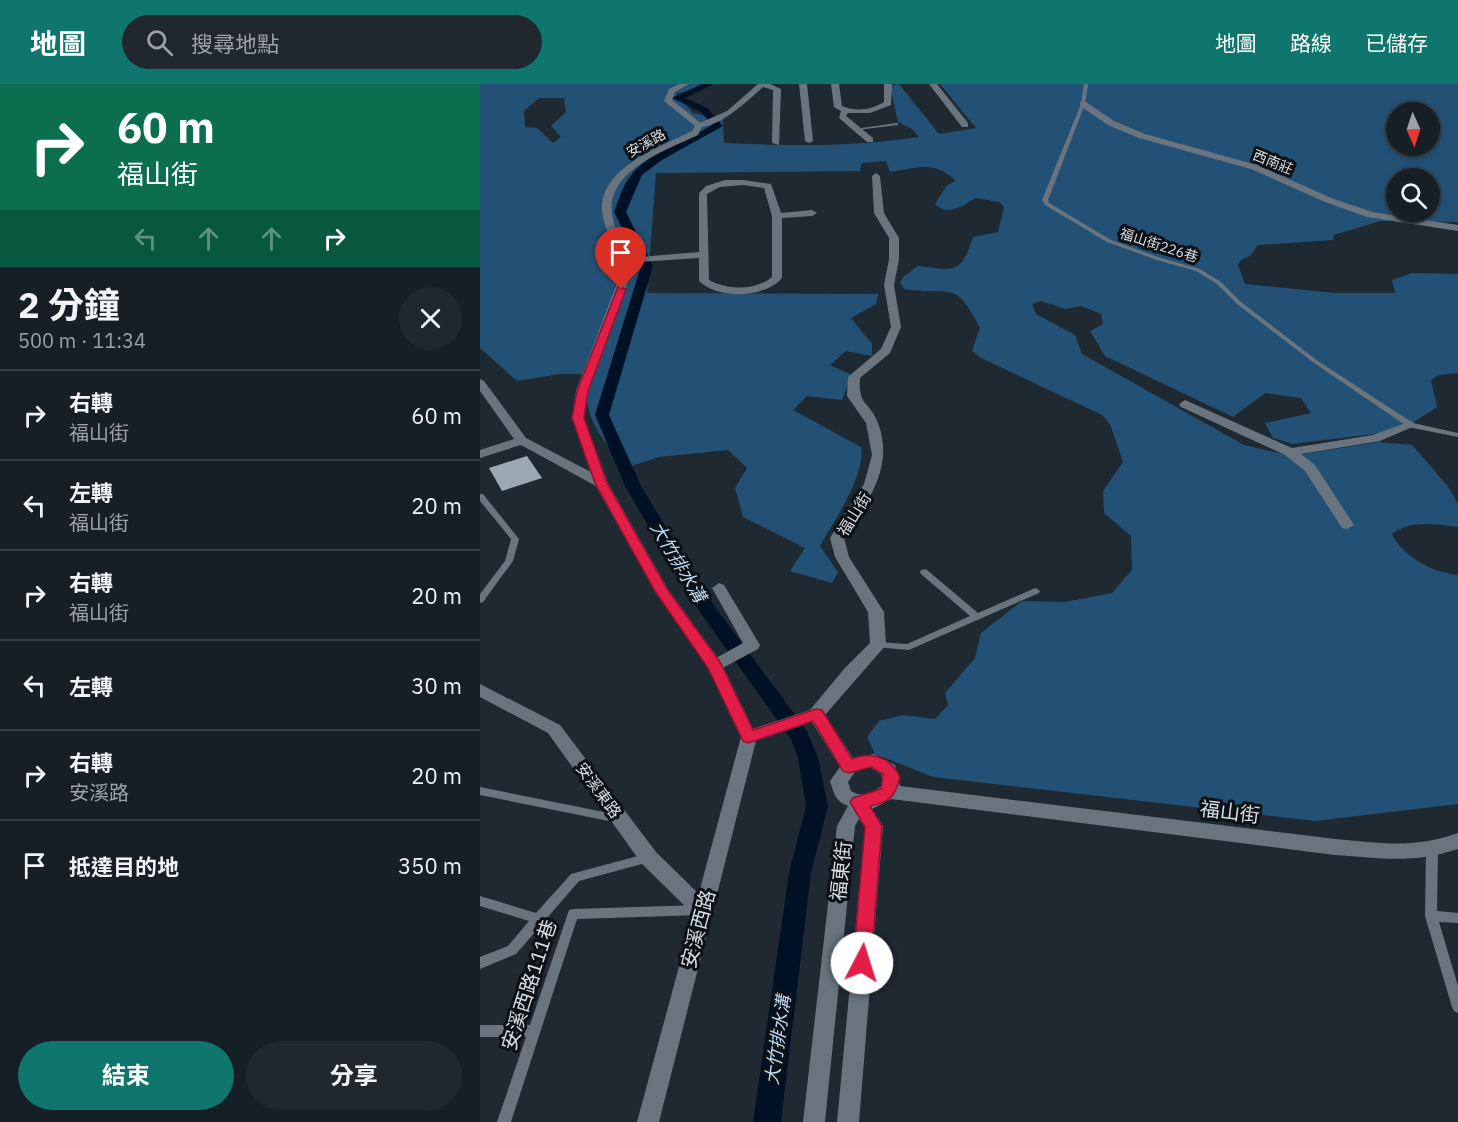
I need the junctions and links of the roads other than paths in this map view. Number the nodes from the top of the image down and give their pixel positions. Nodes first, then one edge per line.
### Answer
1 (685, 84) edge
2 (762, 84) edge
3 (803, 84) edge
4 (835, 84) edge
5 (888, 84) edge
6 (933, 84) edge
7 (1086, 84) edge
8 (1083, 104) junction
9 (845, 111) junction
10 (896, 124) dead end
11 (699, 125) junction
12 (965, 125) dead end
13 (857, 129) junction
14 (870, 140) dead end
15 (809, 141) dead end
16 (776, 143) dead end
17 (876, 176) dead end
18 (812, 213) dead end
19 (777, 216) junction
20 (1458, 228) edge
21 (705, 254) junction
22 (631, 260) junction
23 (480, 383) edge
24 (1185, 404) dead end
25 (1411, 425) junction
26 (1458, 435) edge
27 (522, 441) junction
28 (1290, 452) junction
29 (480, 454) edge
30 (601, 483) junction
31 (480, 496) edge
32 (1347, 525) dead end
33 (924, 573) dead end
34 (719, 588) dead end
35 (1036, 591) dead end
36 (480, 600) edge
37 (976, 616) junction
38 (878, 645) junction
39 (718, 663) junction
40 (480, 690) edge
41 (816, 714) junction
42 (748, 737) junction
43 (849, 767) junction
44 (480, 791) edge
45 (888, 792) junction
46 (858, 802) junction
47 (620, 819) junction
48 (1458, 842) edge
49 (1432, 850) junction
50 (649, 858) junction
51 (480, 901) edge
52 (702, 910) junction
53 (1431, 916) junction
54 (1458, 918) edge
55 (538, 919) junction
56 (480, 963) edge
57 (1458, 1007) edge
58 (480, 1031) edge
59 (535, 1031) junction
60 (504, 1122) edge
61 (648, 1122) edge
62 (814, 1122) edge
63 (848, 1122) edge

1 - 11 street, 安溪路
2 - 11 street
2 - 16 street
3 - 15 street
4 - 9 street
5 - 9 street
6 - 12 street
7 - 8 lane, 福山街226巷
8 - 20 street, 西南莊
8 - 25 lane, 福山街226巷
9 - 13 street
10 - 13 lane
11 - 22 street, 安溪路
13 - 14 street
17 - 38 street, 福山街
18 - 19 street
19 - 21 street
19 - 21 street
21 - 22 street
22 - 30 street
23 - 27 street
24 - 28 street
25 - 26 lane, 福山街226巷
25 - 28 street
27 - 29 street
27 - 30 street
28 - 32 street
30 - 39 street
31 - 36 lane
33 - 37 lane
34 - 39 street
35 - 37 lane
37 - 38 lane
38 - 41 street
39 - 42 street
40 - 47 street, 安溪東路
41 - 42 street
41 - 43 street
42 - 52 street, 安溪西路
43 - 45 street
43 - 46 street
44 - 47 lane
45 - 46 street, 福山街
45 - 49 street, 福山街
46 - 62 street, 福東街
46 - 63 street, 福東街
47 - 50 street, 安溪東路
48 - 49 street, 福山街
49 - 53 lane
50 - 52 street, 安溪東路
50 - 55 lane
51 - 55 lane
52 - 59 lane, 安溪西路111巷
52 - 61 street, 安溪西路
53 - 54 lane
53 - 57 lane
55 - 56 lane
58 - 59 lane
59 - 60 lane, 安溪西路111巷

